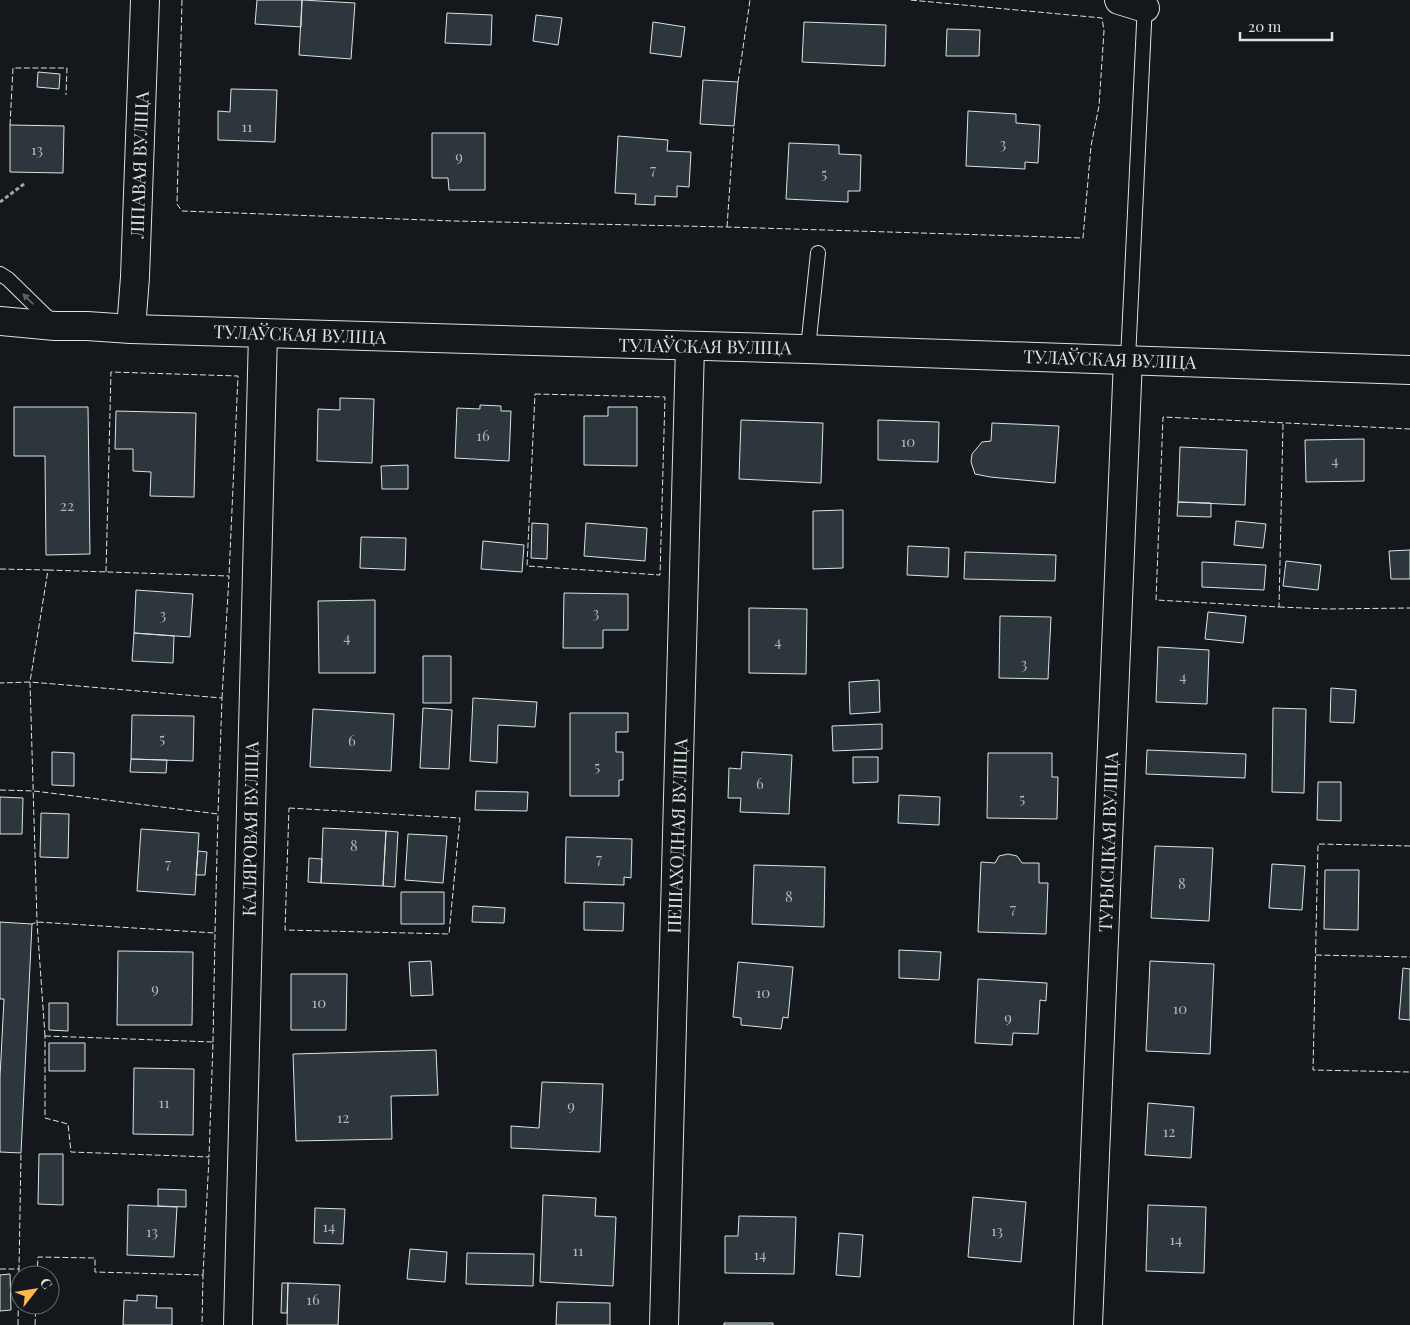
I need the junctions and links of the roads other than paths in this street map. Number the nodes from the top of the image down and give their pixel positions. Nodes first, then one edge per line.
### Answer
1 (145, 0) edge
2 (1119, 0) edge
3 (1145, 4) edge
4 (818, 254) dead end
5 (0, 274) edge
6 (0, 321) edge
7 (55, 326) junction
8 (131, 329) junction
9 (262, 333) junction
10 (690, 346) junction
11 (808, 348) junction
12 (1128, 359) junction
13 (1410, 370) edge
14 (238, 1325) edge
15 (664, 1325) edge
16 (1088, 1325) edge

1 - 8 street, ЛІПАВАЯ ВУЛІЦА
2 - 3 street
3 - 12 lane
4 - 11 lane
7 -> 5 lane
6 - 7 street, ТУЛАЎСКАЯ ВУЛІЦА
7 - 8 street, ТУЛАЎСКАЯ ВУЛІЦА
8 - 9 street, ТУЛАЎСКАЯ ВУЛІЦА
9 - 10 street, ТУЛАЎСКАЯ ВУЛІЦА
9 - 14 street, КАЛЯРОВАЯ ВУЛІЦА
10 - 11 street, ТУЛАЎСКАЯ ВУЛІЦА
10 - 15 street, ПЕШАХОДНАЯ ВУЛІЦА
11 - 12 street, ТУЛАЎСКАЯ ВУЛІЦА
12 - 13 street, ТУЛАЎСКАЯ ВУЛІЦА
12 - 16 street, ТУРЫСЦКАЯ ВУЛІЦА

